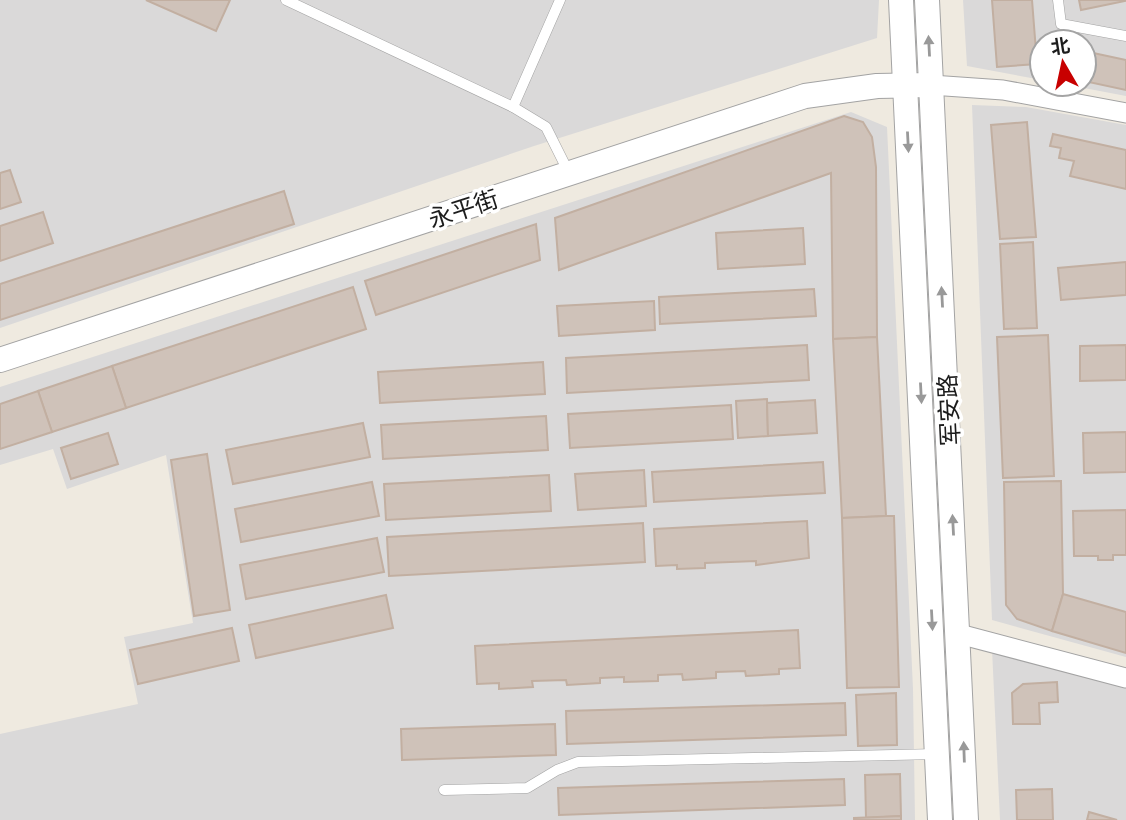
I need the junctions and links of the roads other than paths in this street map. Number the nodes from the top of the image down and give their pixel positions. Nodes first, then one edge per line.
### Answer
1 (285, 0) edge
2 (559, 0) edge
3 (901, 0) edge
4 (927, 0) edge
5 (1058, 0) edge
6 (1126, 36) edge
7 (905, 84) junction
8 (931, 85) junction
9 (513, 107) junction
10 (1126, 113) edge
11 (569, 173) junction
12 (0, 360) edge
13 (959, 634) junction
14 (1126, 678) edge
15 (938, 754) junction
16 (444, 790) dead end
17 (940, 820) edge
18 (966, 820) edge

1 - 9 lane
2 - 9 lane
3 - 7 street, 军安路
8 -> 4 street, 军安路
5 - 6 lane
7 - 8 street, 永平街
7 - 11 street, 永平街
7 -> 15 street, 军安路
8 - 10 street
13 -> 8 street, 军安路
9 - 11 lane
11 - 12 street, 永平街
13 - 14 street
18 -> 13 street, 军安路
15 - 16 lane
15 - 17 street, 军安路

